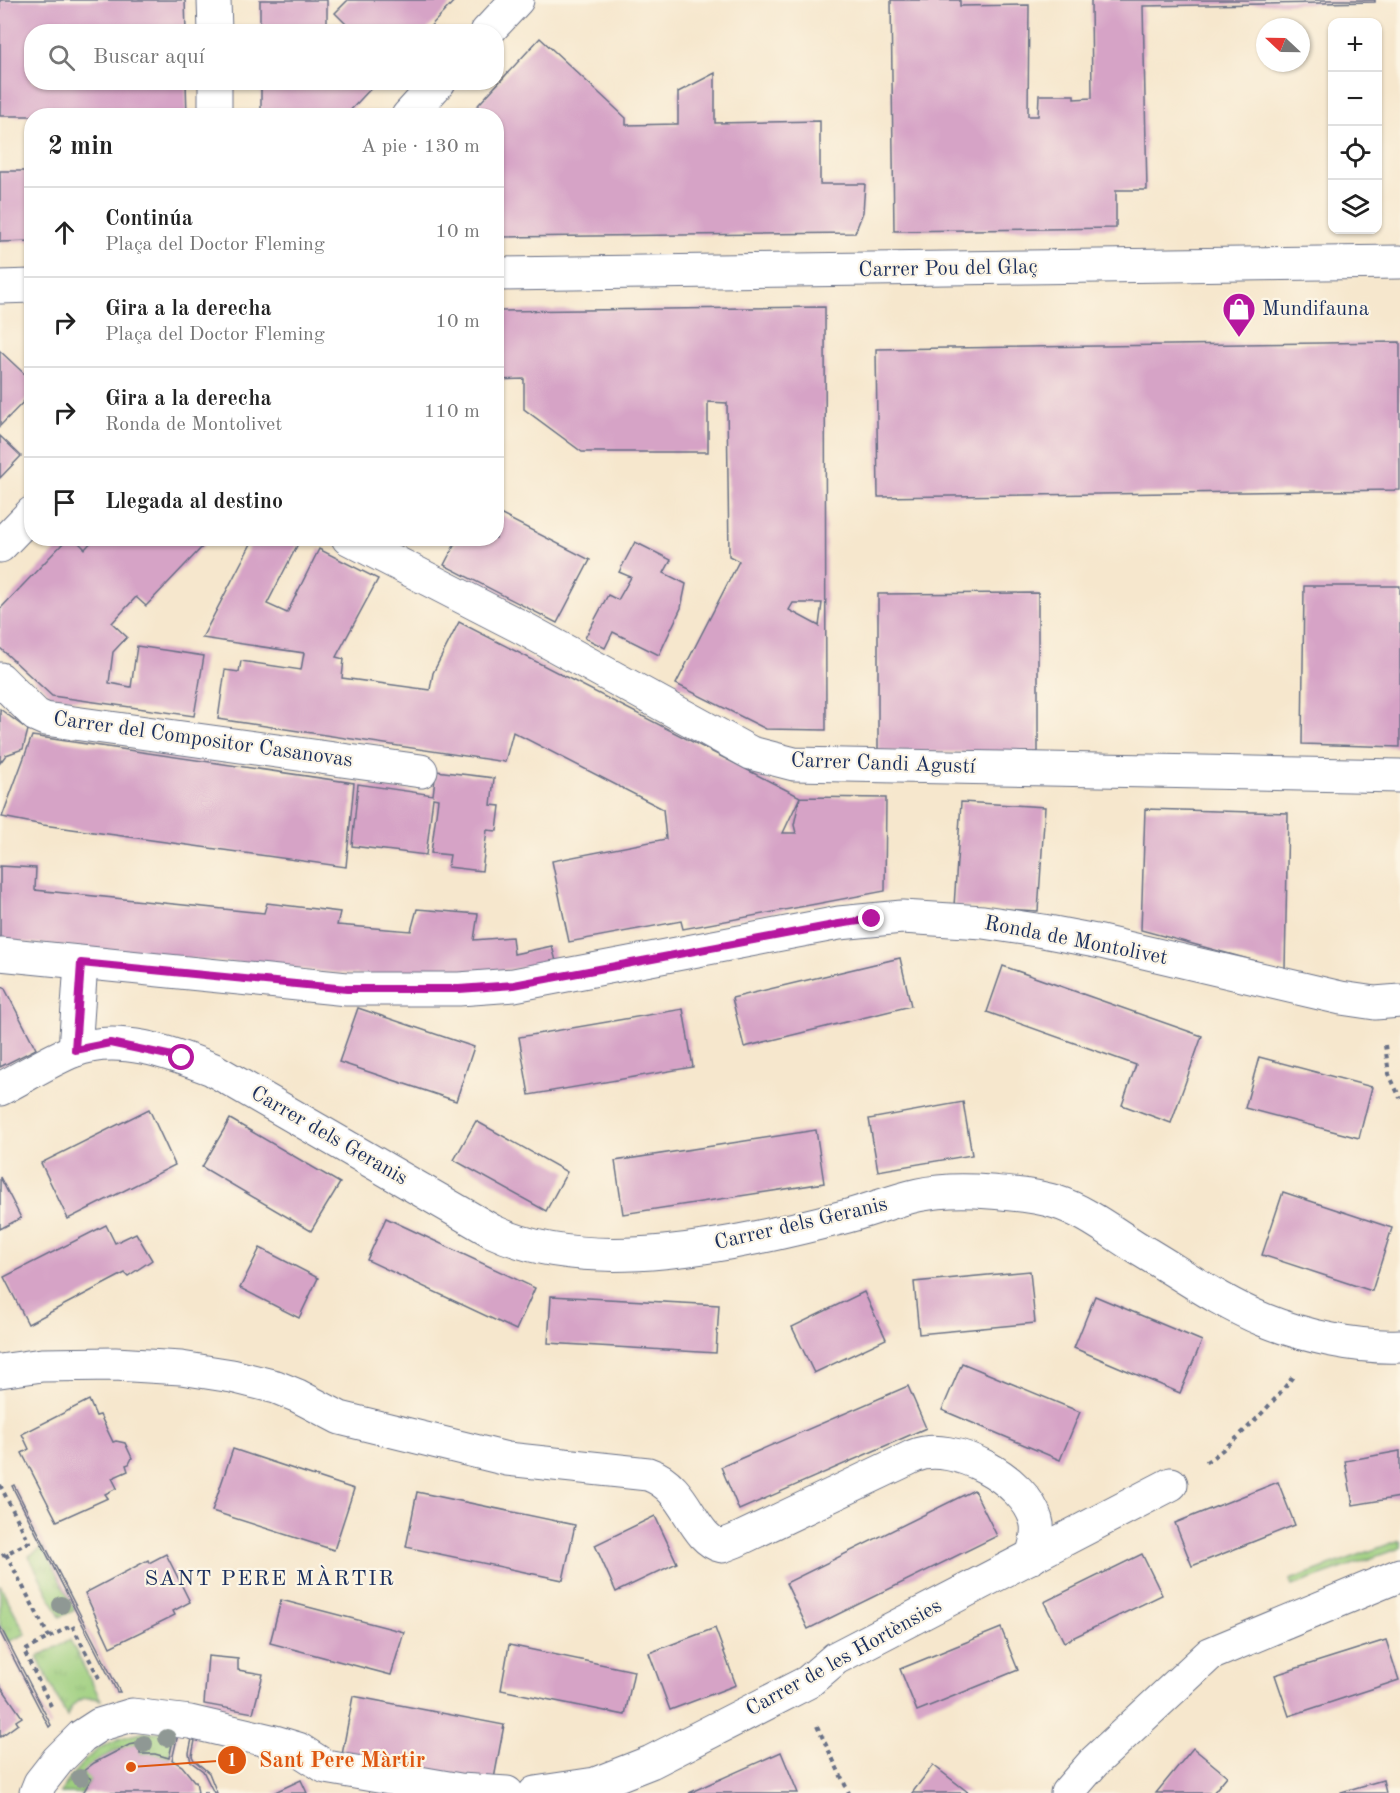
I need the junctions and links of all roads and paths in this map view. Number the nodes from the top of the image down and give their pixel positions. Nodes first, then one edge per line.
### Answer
1 (214, 0) edge
2 (517, 0) edge
3 (214, 24) edge
4 (494, 24) edge
5 (215, 90) edge
6 (432, 90) edge
7 (215, 108) edge
8 (415, 108) edge
9 (1400, 262) edge
10 (504, 274) edge
11 (24, 286) edge
12 (0, 288) edge
13 (24, 521) edge
14 (0, 546) edge
15 (364, 546) edge
16 (0, 680) edge
17 (421, 771) dead end
18 (1400, 777) edge
19 (0, 954) edge
20 (81, 963) junction
21 (1400, 1001) edge
22 (1385, 1044) dead end
23 (75, 1050) junction
24 (0, 1089) edge
25 (1400, 1098) edge
26 (1316, 1335) junction
27 (1400, 1346) edge
28 (0, 1371) edge
29 (1171, 1484) joint
30 (0, 1485) edge
31 (6, 1554) junction
32 (0, 1557) edge
33 (1032, 1557) junction
34 (1400, 1575) edge
35 (78, 1636) dead end
36 (49, 1637) junction
37 (29, 1660) dead end
38 (798, 1687) junction
39 (36, 1790) edge
40 (507, 1793) edge
41 (535, 1793) edge
42 (849, 1793) edge
43 (1067, 1793) edge

1 - 3 street
2 - 4 street
5 - 7 street
6 - 8 street
9 - 10 street, Carrer Pou del Glaç
11 - 12 street
13 - 14 street
15 - 18 street, Carrer Candi Agustí
16 - 17 street, Carrer del Compositor Casanovas
19 - 20 street, Ronda de Montolivet
20 - 21 street, Ronda de Montolivet
20 - 23 street
22 - 25 path
23 - 24 street
23 - 26 street, Carrer dels Geranis
26 - 27 street, Carrer dels Geranis
26 - 29 path
28 - 33 street
29 - 33 street, Carrer de les Hortènsies
30 - 31 path
31 - 32 path
31 - 36 path
33 - 38 street, Carrer de les Hortènsies
34 - 43 street
35 - 36 path
36 - 37 path
38 - 41 street, Carrer de les Hortènsies
38 - 42 path
39 - 40 street

